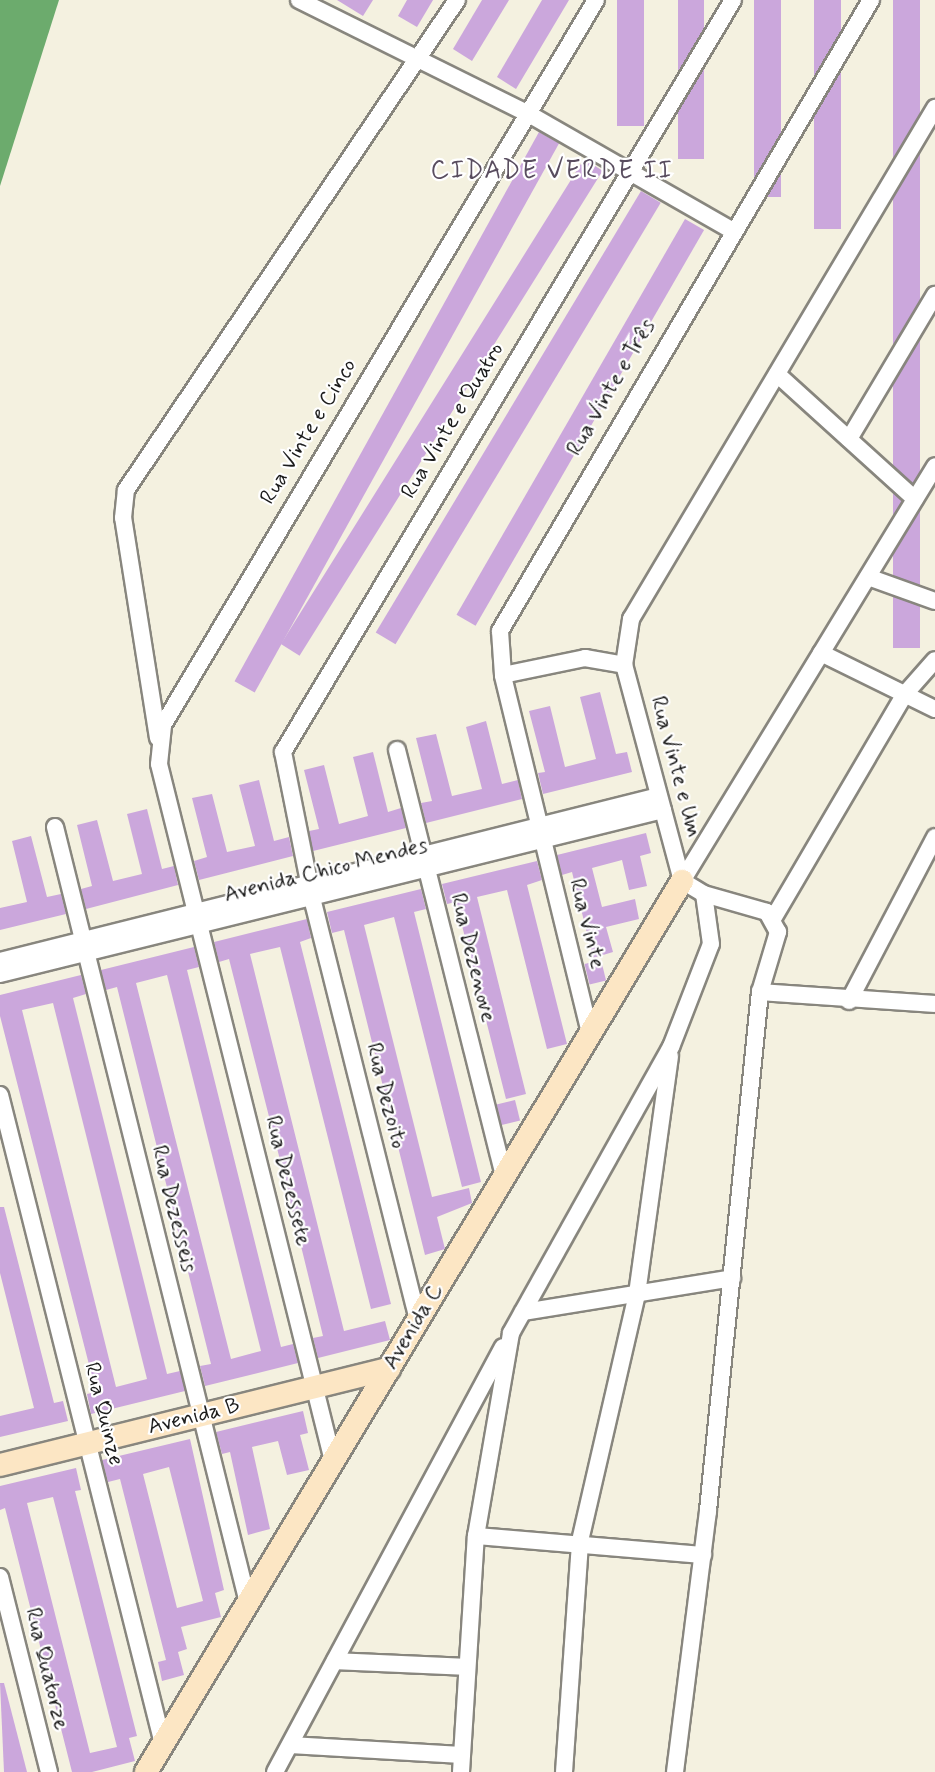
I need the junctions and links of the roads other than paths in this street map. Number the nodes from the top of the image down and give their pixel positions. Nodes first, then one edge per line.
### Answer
1 (299, 0) edge
2 (457, 0) edge
3 (596, 0) edge
4 (733, 0) edge
5 (871, 0) edge
6 (318, 4) edge
7 (421, 59) junction
8 (935, 108) edge
9 (527, 113) junction
10 (930, 131) edge
11 (630, 171) junction
12 (731, 230) junction
13 (935, 295) edge
14 (777, 374) junction
15 (849, 439) junction
16 (935, 466) edge
17 (915, 499) junction
18 (868, 577) junction
19 (935, 601) edge
20 (821, 653) junction
21 (935, 660) edge
22 (624, 665) junction
23 (503, 675) junction
24 (905, 694) junction
25 (935, 709) edge
26 (159, 745) junction
27 (397, 750) dead end
28 (661, 803) junction
29 (55, 827) dead end
30 (539, 833) junction
31 (935, 837) edge
32 (425, 862) junction
33 (682, 881) junction
34 (310, 890) junction
35 (704, 894) junction
36 (774, 917) junction
37 (200, 918) junction
38 (85, 947) junction
39 (0, 961) edge
40 (0, 974) edge
41 (760, 992) junction
42 (849, 1002) junction
43 (935, 1004) edge
44 (590, 1033) junction
45 (671, 1047) junction
46 (0, 1095) edge
47 (504, 1176) junction
48 (732, 1278) junction
49 (637, 1294) junction
50 (523, 1312) junction
51 (418, 1320) junction
52 (511, 1333) junction
53 (388, 1369) junction
54 (315, 1387) junction
55 (201, 1415) junction
56 (87, 1443) junction
57 (333, 1461) junction
58 (0, 1465) edge
59 (476, 1536) junction
60 (580, 1541) junction
61 (703, 1555) junction
62 (0, 1577) edge
63 (248, 1603) junction
64 (334, 1661) junction
65 (467, 1667) junction
66 (163, 1744) junction
67 (290, 1745) junction
68 (462, 1755) junction
69 (49, 1772) edge
70 (146, 1772) edge
71 (275, 1772) edge
72 (461, 1772) edge
73 (564, 1772) edge
74 (675, 1772) edge

1 - 6 street
2 - 7 street
3 - 9 street, Rua Vinte e Cinco
4 - 11 street, Rua Vinte e Quatro
5 - 12 street, Rua Vinte e Três
6 - 7 street
7 - 9 street
7 - 26 street
8 - 10 street
9 - 11 street
9 - 26 street, Rua Vinte e Cinco
10 - 14 street
11 - 12 street
11 - 34 street, Rua Vinte e Quatro
12 - 23 street, Rua Vinte e Três
13 - 15 street
14 - 15 street
14 - 22 street
15 - 17 street
16 - 17 street
17 - 18 street
18 - 19 street
18 - 20 street
20 - 24 street
20 - 33 street
21 - 24 street
22 - 23 street
22 - 28 street, Rua Vinte e Um
23 - 30 street, Rua Vinte e Três
24 - 25 street
24 - 36 street
26 - 37 street
27 - 32 street, Rua Dezenove
28 - 30 street, Avenida Chico Mendes
28 - 33 street, Rua Vinte e Um
29 - 38 street, Rua Dezesseis
30 - 32 street, Avenida Chico Mendes
30 - 44 street, Rua Vinte
31 - 42 street
32 - 34 street, Avenida Chico Mendes
32 - 47 street, Rua Dezenove
33 - 35 street
33 - 44 street, Avenida C
34 - 37 street, Avenida Chico Mendes
34 - 51 street, Rua Dezoito
35 - 36 street
35 - 45 street
36 - 41 street
37 - 38 street, Avenida Chico Mendes
37 - 54 street, Rua Dezessete
38 - 39 street, Avenida Chico Mendes
38 - 40 street, Avenida Chico Mendes
38 - 55 street, Rua Dezesseis
41 - 42 street
41 - 48 street
42 - 43 street
44 - 47 street, Avenida C
45 - 49 street
45 - 50 street
46 - 56 street, Rua Quinze
47 - 51 street, Avenida C
48 - 49 street
48 - 61 street
49 - 50 street
49 - 60 street
50 - 52 street
51 - 53 street, Avenida C
52 - 59 street
52 - 64 street
53 - 54 street, Avenida B
53 - 57 street, Avenida C
54 - 55 street, Avenida B
54 - 57 street, Rua Dezessete
55 - 56 street, Avenida B
55 - 63 street, Rua Dezesseis
56 - 58 street, Avenida B
56 - 66 street, Rua Quinze
57 - 63 street, Avenida C
59 - 60 street
59 - 65 street
60 - 61 street
60 - 73 street
61 - 74 street
62 - 69 street, Rua Quatorze
63 - 66 street, Avenida C
64 - 65 street
64 - 67 street
65 - 68 street
66 - 70 street, Avenida C
67 - 68 street
67 - 71 street
68 - 72 street

